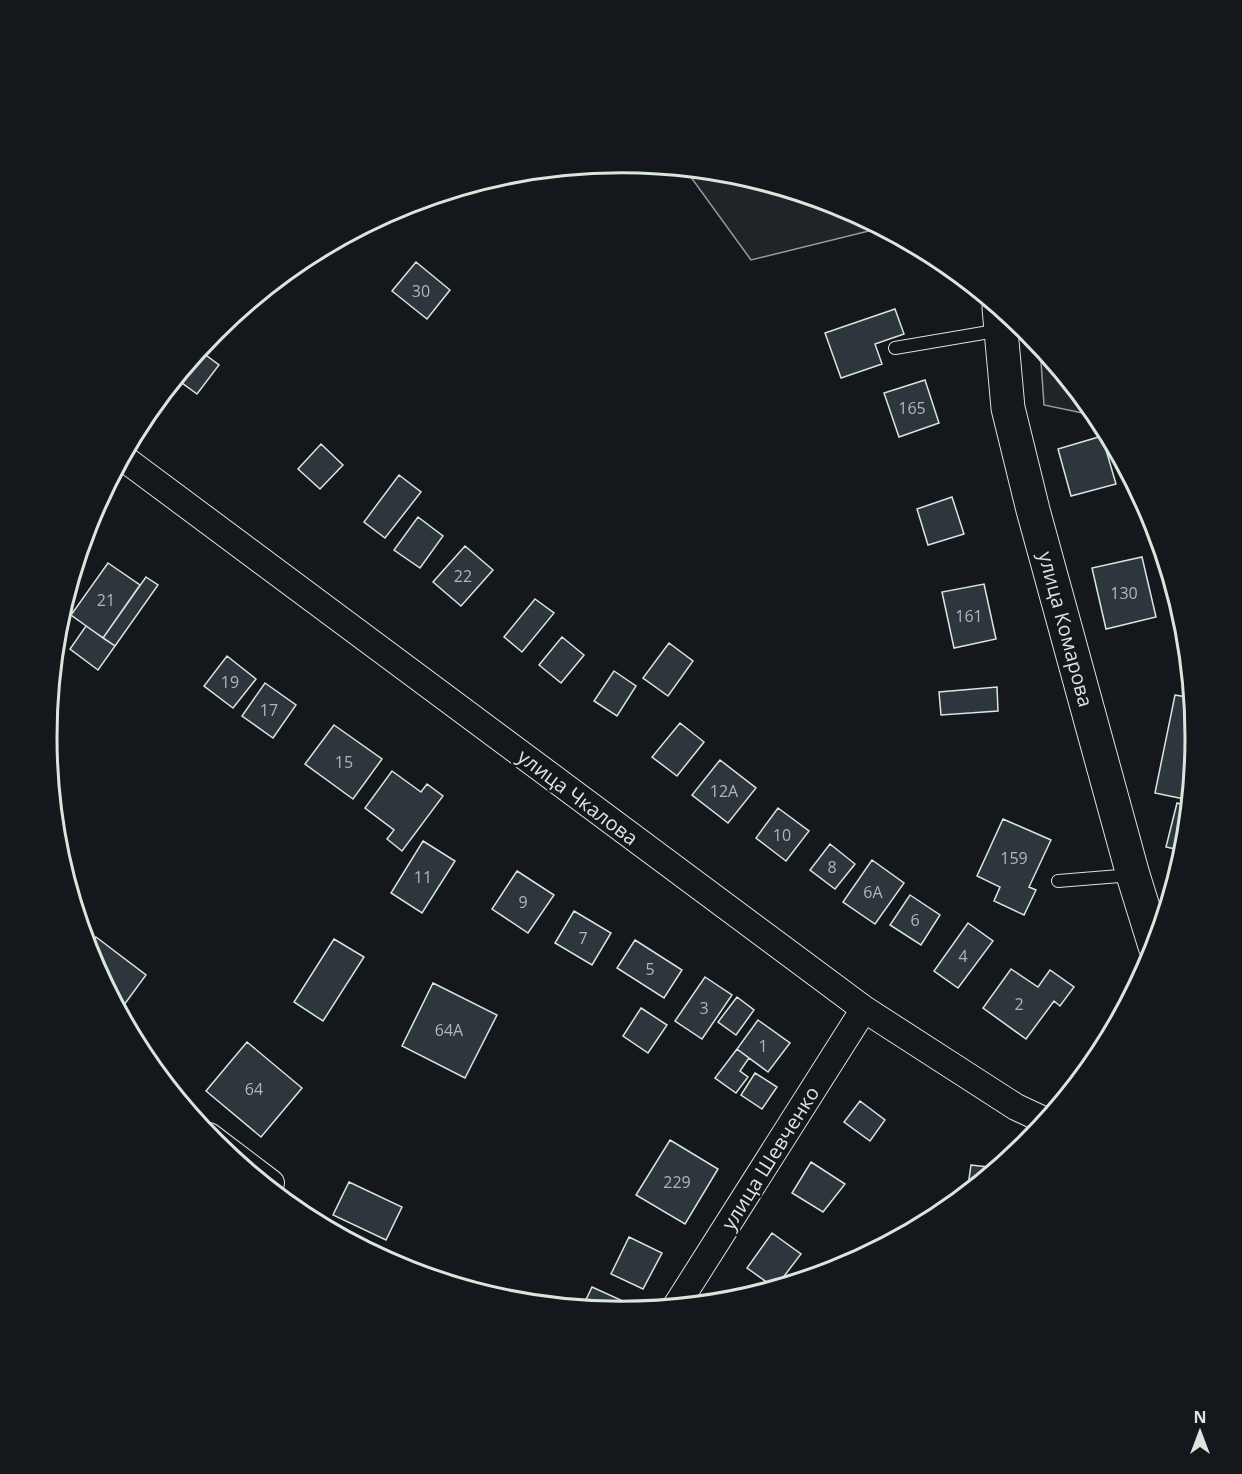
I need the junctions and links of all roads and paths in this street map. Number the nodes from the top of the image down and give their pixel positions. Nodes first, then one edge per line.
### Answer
1 (1000, 319) edge
2 (895, 348) dead end
3 (129, 462) edge
4 (1133, 875) junction
5 (1059, 880) dead end
6 (1151, 930) edge
7 (864, 1009) junction
8 (1038, 1117) edge
9 (681, 1297) edge

1 - 2 lane
1 - 4 main road, улица Комарова
3 - 7 street, улица Чкалова
4 - 5 lane
4 - 6 main road, улица Комарова
7 - 8 street, улица Чкалова
7 - 9 street, улица Шевченко

